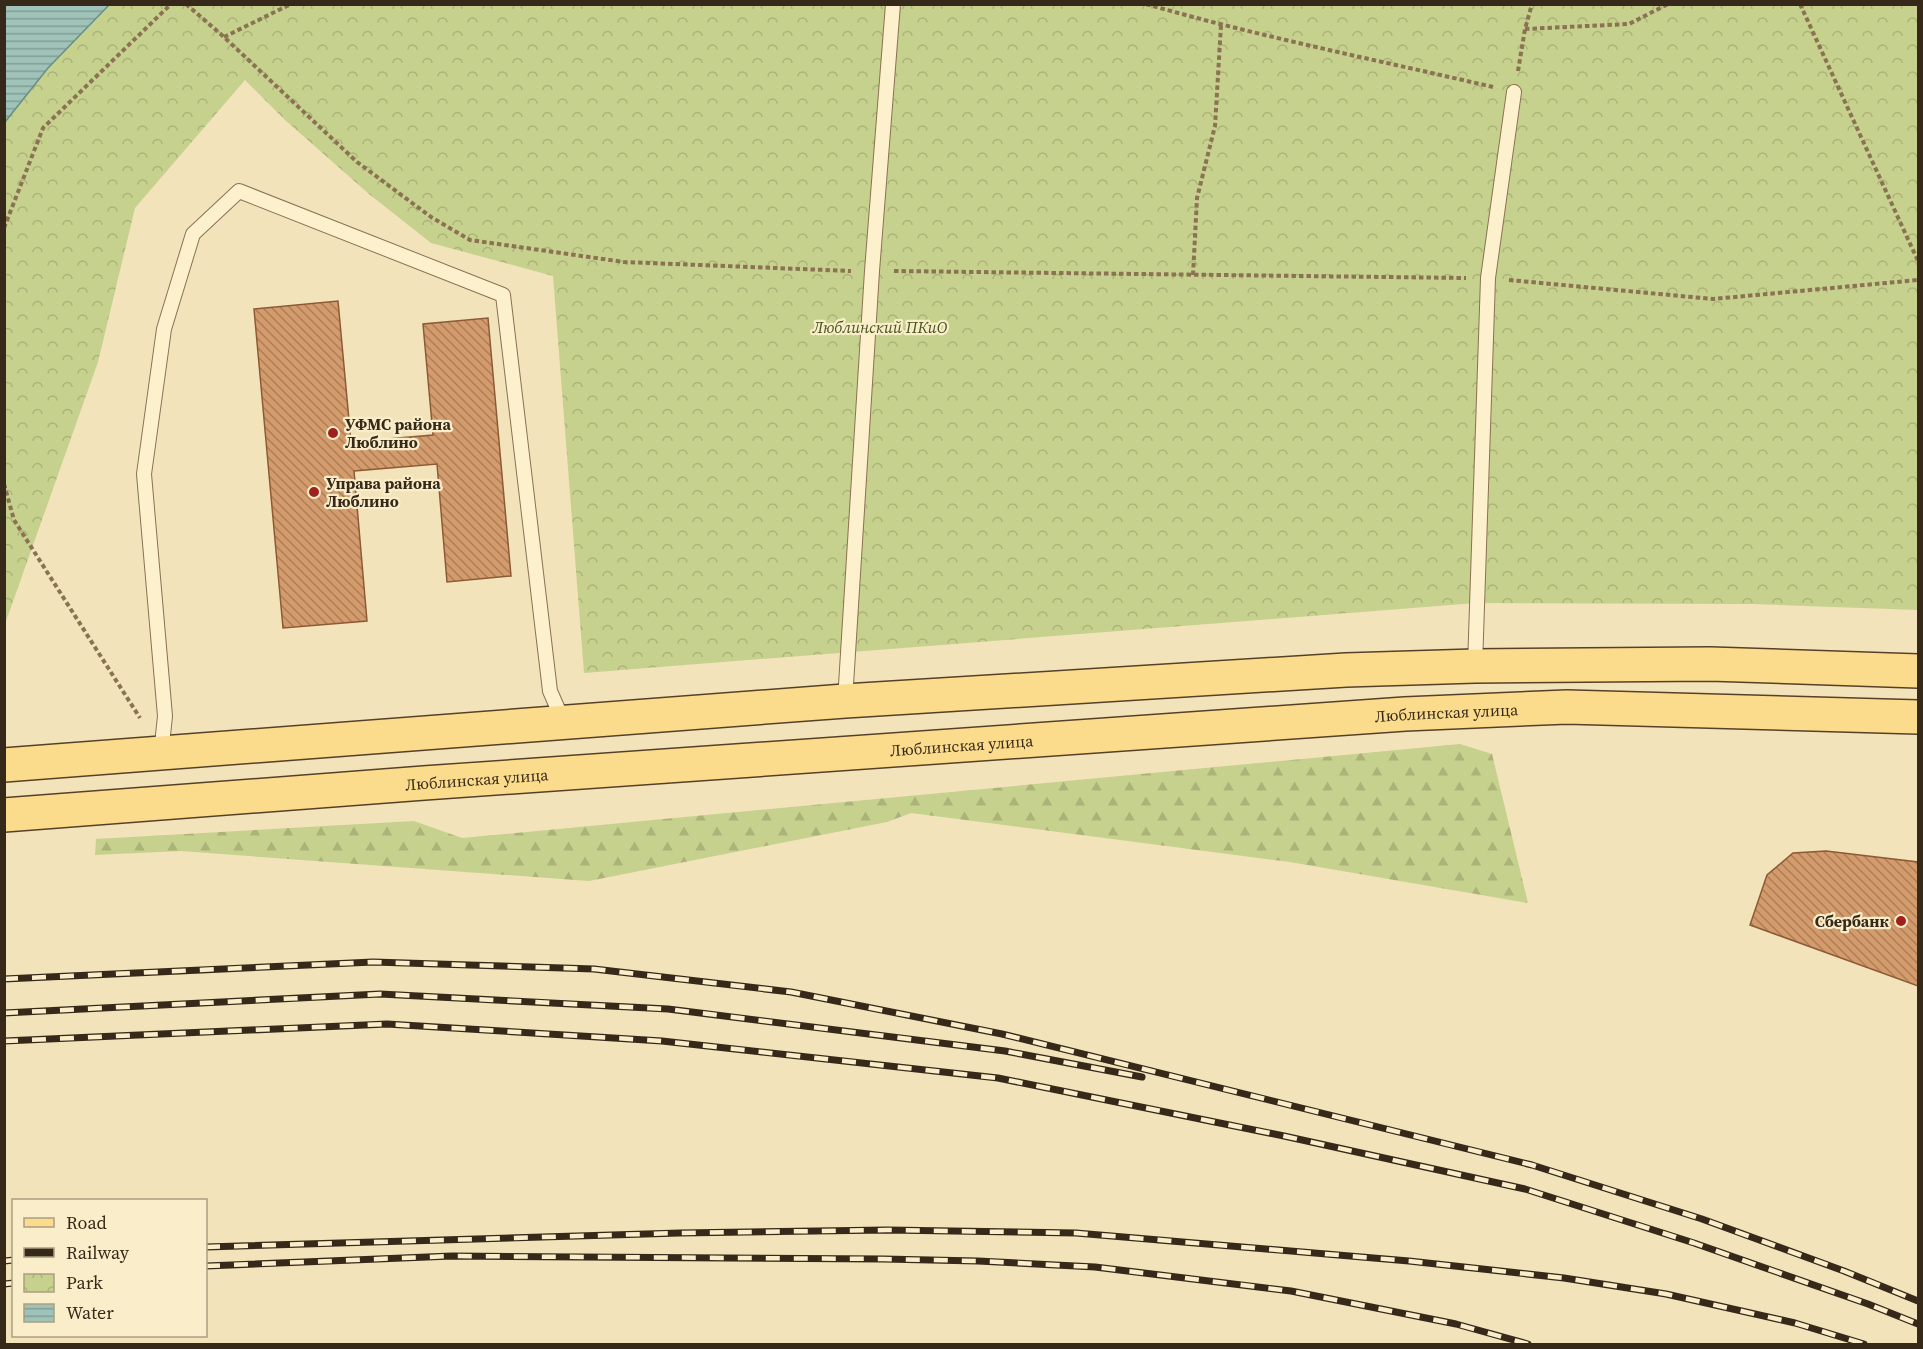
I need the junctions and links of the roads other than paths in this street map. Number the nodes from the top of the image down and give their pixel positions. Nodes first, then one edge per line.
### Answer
1 (893, 4) edge
2 (1514, 92) road end
3 (1475, 666) junction
4 (1918, 671) edge
5 (845, 701) junction
6 (1918, 717) edge
7 (564, 723) junction
8 (160, 754) junction
9 (4, 765) edge
10 (4, 815) edge

1 - 5 lane
2 - 3 lane
3 - 4 main road
3 - 5 main road
5 - 7 main road
6 - 10 main road, Люблинская улица
7 - 8 main road
7 - 8 lane
8 - 9 main road

